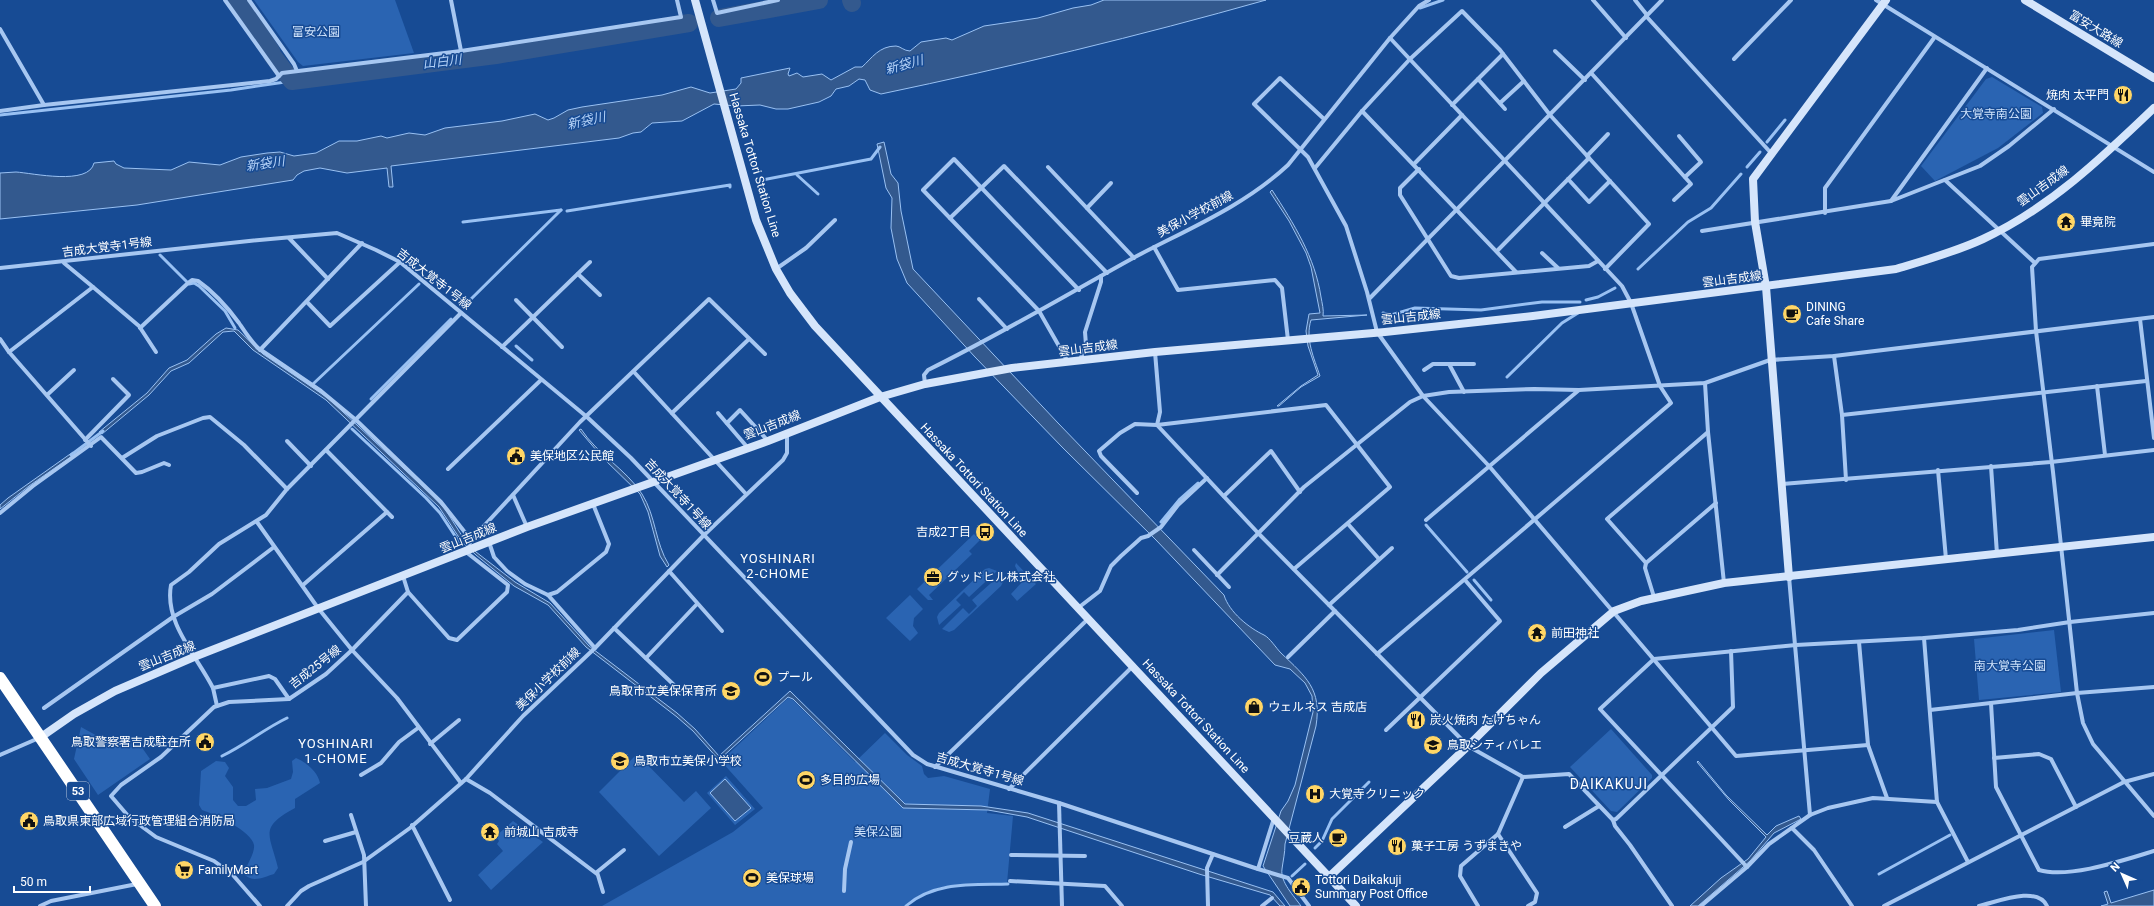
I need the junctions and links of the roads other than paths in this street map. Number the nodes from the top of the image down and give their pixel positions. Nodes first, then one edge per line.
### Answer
1 (225, 0) edge
2 (250, 0) edge
3 (451, 0) edge
4 (677, 0) edge
5 (695, 0) edge
6 (713, 0) edge
7 (778, 0) edge
8 (1430, 0) edge
9 (1593, 0) edge
10 (1635, 0) edge
11 (1662, 0) edge
12 (1792, 0) edge
13 (2025, 0) edge
14 (1882, 1) edge
15 (1647, 16) junction
16 (0, 29) edge
17 (1390, 38) junction
18 (1626, 38) junction
19 (1934, 38) junction
20 (461, 50) junction
21 (1555, 51) dead end
22 (1503, 54) junction
23 (1410, 59) junction
24 (1734, 59) dead end
25 (1987, 68) junction
26 (297, 71) junction
27 (280, 74) junction
28 (1592, 74) junction
29 (2154, 78) edge
30 (1478, 79) junction
31 (1585, 80) junction
32 (1524, 81) junction
33 (1500, 103) junction
34 (44, 105) junction
35 (1452, 105) junction
36 (2154, 108) edge
37 (1505, 109) dead end
38 (2054, 109) junction
39 (0, 111) edge
40 (1362, 111) junction
41 (1550, 115) junction
42 (1462, 116) junction
43 (1324, 119) junction
44 (1608, 134) dead end
45 (1679, 136) dead end
46 (2113, 147) junction
47 (1301, 149) junction
48 (1771, 153) junction
49 (1588, 157) junction
50 (1505, 162) junction
51 (1414, 164) junction
52 (1048, 167) dead end
53 (1315, 168) junction
54 (1420, 169) junction
55 (2154, 172) edge
56 (1685, 177) junction
57 (1568, 179) junction
58 (1945, 180) junction
59 (1610, 181) junction
60 (1111, 183) dead end
61 (981, 188) junction
62 (1674, 200) dead end
63 (1891, 201) junction
64 (1544, 204) junction
65 (1086, 208) junction
66 (1457, 210) junction
67 (1825, 213) junction
68 (950, 218) junction
69 (835, 220) dead end
70 (1755, 222) junction
71 (1999, 230) junction
72 (1702, 231) dead end
73 (289, 238) junction
74 (1428, 239) junction
75 (362, 243) junction
76 (2154, 244) edge
77 (1154, 247) junction
78 (1497, 252) junction
79 (1542, 253) dead end
80 (1134, 258) junction
81 (1598, 261) junction
82 (400, 262) junction
83 (590, 262) dead end
84 (64, 263) junction
85 (2035, 263) junction
86 (0, 268) edge
87 (1558, 268) junction
88 (776, 269) junction
89 (1605, 269) junction
90 (1516, 272) junction
91 (1107, 273) junction
92 (578, 274) junction
93 (1101, 276) junction
94 (328, 279) junction
95 (92, 287) junction
96 (1766, 287) junction
97 (1079, 290) junction
98 (600, 295) dead end
99 (979, 299) dead end
100 (1369, 299) junction
101 (516, 300) dead end
102 (307, 302) junction
103 (1631, 303) junction
104 (1039, 311) junction
105 (461, 313) junction
106 (533, 317) junction
107 (2154, 317) edge
108 (2140, 319) junction
109 (140, 328) junction
110 (1007, 329) junction
111 (2036, 331) junction
112 (1377, 332) junction
113 (0, 339) edge
114 (749, 339) junction
115 (1288, 340) junction
116 (502, 347) junction
117 (562, 347) dead end
118 (260, 350) junction
119 (9, 352) junction
120 (156, 352) dead end
121 (1155, 352) junction
122 (765, 354) dead end
123 (1834, 356) junction
124 (1770, 360) junction
125 (1080, 361) junction
126 (1068, 362) junction
127 (1449, 364) junction
128 (1474, 364) dead end
129 (74, 370) dead end
130 (1424, 370) dead end
131 (634, 372) junction
132 (112, 379) dead end
133 (541, 380) junction
134 (2146, 381) junction
135 (1706, 383) junction
136 (925, 384) junction
137 (1660, 386) junction
138 (2097, 386) junction
139 (1579, 390) junction
140 (1464, 392) junction
141 (2044, 393) junction
142 (47, 395) junction
143 (880, 396) junction
144 (1423, 396) junction
145 (672, 413) junction
146 (718, 413) dead end
147 (1842, 415) junction
148 (587, 417) junction
149 (356, 420) junction
150 (727, 423) junction
151 (1157, 426) junction
152 (1708, 432) junction
153 (787, 433) junction
154 (2154, 438) edge
155 (85, 440) junction
156 (287, 441) dead end
157 (768, 441) junction
158 (1357, 445) junction
159 (91, 446) junction
160 (748, 448) junction
161 (326, 450) junction
162 (2154, 450) edge
163 (2105, 456) junction
164 (122, 458) junction
165 (715, 460) junction
166 (2051, 462) junction
167 (169, 465) dead end
168 (311, 466) junction
169 (1489, 466) junction
170 (1991, 466) junction
171 (448, 469) dead end
172 (1938, 470) junction
173 (1207, 478) junction
174 (1846, 480) junction
175 (653, 481) junction
176 (1781, 484) junction
177 (287, 489) junction
178 (1300, 492) junction
179 (1137, 493) dead end
180 (746, 494) junction
181 (513, 495) junction
182 (1224, 496) junction
183 (593, 503) junction
184 (1716, 503) junction
185 (387, 512) junction
186 (0, 513) edge
187 (392, 517) dead end
188 (1426, 520) dead end
189 (1535, 520) junction
190 (257, 522) junction
191 (1348, 524) junction
192 (527, 527) junction
193 (1259, 534) junction
194 (703, 536) junction
195 (2154, 537) edge
196 (471, 540) junction
197 (489, 542) junction
198 (274, 547) junction
199 (1392, 548) dead end
200 (2062, 548) junction
201 (1194, 550) dead end
202 (466, 552) junction
203 (1997, 554) junction
204 (1379, 559) junction
205 (1946, 559) junction
206 (1646, 563) junction
207 (1294, 569) junction
208 (669, 571) junction
209 (1217, 575) junction
210 (403, 576) junction
211 (1789, 577) junction
212 (1465, 580) junction
213 (1724, 583) junction
214 (303, 585) junction
215 (1229, 587) dead end
216 (408, 592) junction
217 (548, 596) junction
218 (1654, 597) junction
219 (697, 604) junction
220 (1329, 605) junction
221 (318, 608) junction
222 (1078, 609) junction
223 (1335, 611) junction
224 (1614, 611) junction
225 (2154, 613) edge
226 (173, 617) junction
227 (1088, 619) junction
228 (2070, 622) junction
229 (614, 628) junction
230 (722, 631) dead end
231 (1924, 638) junction
232 (1859, 642) junction
233 (1796, 645) junction
234 (595, 648) junction
235 (352, 650) junction
236 (1731, 651) junction
237 (1377, 654) junction
238 (194, 657) junction
239 (1288, 657) dead end
240 (646, 658) junction
241 (1654, 659) junction
242 (1133, 666) junction
243 (0, 678) edge
244 (674, 686) dead end
245 (2154, 687) edge
246 (212, 688) junction
247 (2077, 693) junction
248 (288, 698) junction
249 (1420, 698) junction
250 (1991, 703) junction
251 (217, 706) junction
252 (44, 708) dead end
253 (1930, 710) junction
254 (459, 720) dead end
255 (1712, 726) junction
256 (418, 728) junction
257 (1386, 730) dead end
258 (41, 737) junction
259 (430, 744) junction
260 (1868, 745) junction
261 (1468, 746) junction
262 (1804, 751) junction
263 (0, 755) edge
264 (1994, 758) junction
265 (935, 767) junction
266 (2154, 774) edge
267 (361, 775) dead end
268 (1663, 775) junction
269 (1523, 777) junction
270 (466, 779) junction
271 (2124, 782) junction
272 (461, 783) junction
273 (1009, 788) junction
274 (1887, 798) junction
275 (1937, 802) junction
276 (1059, 803) junction
277 (1599, 806) junction
278 (2076, 807) junction
279 (351, 815) dead end
280 (1810, 815) junction
281 (2154, 816) edge
282 (1276, 820) junction
283 (1613, 820) junction
284 (412, 826) junction
285 (1565, 827) dead end
286 (1792, 828) junction
287 (356, 832) junction
288 (1498, 834) junction
289 (2021, 835) junction
290 (326, 841) dead end
291 (851, 842) dead end
292 (624, 850) dead end
293 (2154, 851) edge
294 (1213, 854) junction
295 (1011, 855) dead end
296 (1060, 856) junction
297 (1085, 856) dead end
298 (364, 861) junction
299 (1968, 862) junction
300 (1747, 867) junction
301 (1258, 869) junction
302 (597, 874) junction
303 (1329, 877) junction
304 (1010, 881) dead end
305 (140, 883) junction
306 (1061, 884) junction
307 (844, 891) dead end
308 (603, 892) dead end
309 (1272, 898) dead end
310 (450, 900) dead end
311 (40, 906) edge
312 (155, 906) edge
313 (260, 906) edge
314 (287, 906) edge
315 (366, 906) edge
316 (1062, 906) edge
317 (1122, 906) edge
318 (1208, 906) edge
319 (1262, 906) edge
320 (1308, 906) edge
321 (1356, 906) edge
322 (1478, 906) edge
323 (1528, 906) edge
324 (1672, 906) edge
325 (1701, 906) edge
326 (1852, 906) edge
327 (1884, 906) edge
328 (1980, 906) edge
329 (2047, 906) edge

1 - 27 street
2 - 26 street
3 - 20 street
4 - 20 street
5 - 88 street, Hassaka Tottori Station Line
6 - 7 street
8 - 17 street, 美保小学校前線
9 - 18 street
10 - 15 street
11 - 15 street
12 - 24 street
13 - 29 street, 富安大路線
14 - 19 street
14 - 48 street
15 - 18 street
15 - 48 street
16 - 34 street
17 - 23 street
17 - 43 street, 美保小学校前線
18 - 28 street
19 - 25 street
19 - 67 street
20 - 26 street
21 - 31 street
22 - 23 street
22 - 30 street
22 - 32 street
23 - 35 street
23 - 40 street
25 - 38 street
25 - 63 street
26 - 27 street
27 - 34 street
28 - 31 street
28 - 56 street
30 - 33 street
30 - 35 street
31 - 41 street
32 - 33 street
32 - 41 street
33 - 37 street
34 - 39 street
35 - 42 street
36 - 46 street, 雲山吉成線
38 - 46 street
38 - 58 street
40 - 51 street
40 - 53 street
41 - 49 street
41 - 50 street
42 - 50 street
42 - 51 street
43 - 47 street, 美保小学校前線
43 - 47 street
44 - 49 street
45 - 56 street
46 - 55 street
46 - 71 street, 雲山吉成線
47 - 53 street
47 - 77 street, 美保小学校前線
48 - 70 street
49 - 57 street
49 - 59 street
50 - 64 street
50 - 66 street
51 - 54 street
52 - 65 street
53 - 100 street
54 - 66 street
54 - 74 street
56 - 62 street
57 - 59 street
57 - 64 street
58 - 63 street
58 - 71 street
59 - 89 street
60 - 65 street
61 - 68 street
61 - 68 street
61 - 91 street
61 - 97 street
63 - 67 street
64 - 78 street
64 - 81 street
65 - 80 street
66 - 74 street
66 - 78 street
67 - 70 street
68 - 104 street
69 - 88 street
70 - 72 street
70 - 96 street
71 - 85 street
71 - 96 street, 雲山吉成線
73 - 75 street, 吉成大覚寺1号線
73 - 84 street, 吉成大覚寺1号線
73 - 94 street
74 - 90 street
74 - 100 street
75 - 82 street, 吉成大覚寺1号線
75 - 94 street
76 - 85 street
77 - 80 street, 美保小学校前線
77 - 115 street
78 - 90 street
79 - 87 street
80 - 91 street, 美保小学校前線
81 - 87 street
81 - 89 street
82 - 102 street
82 - 105 street, 吉成大覚寺1号線
83 - 92 street
84 - 86 street, 吉成大覚寺1号線
84 - 95 street
85 - 111 street
87 - 90 street
88 - 143 street, Hassaka Tottori Station Line
89 - 103 street
91 - 93 street, 美保小学校前線
92 - 98 street
92 - 106 street
93 - 97 street, 美保小学校前線
93 - 125 street
94 - 102 street
95 - 109 street
95 - 119 street
96 - 103 street, 雲山吉成線
96 - 124 street
97 - 104 street, 美保小学校前線
99 - 110 street
100 - 112 street
101 - 106 street
102 - 118 street
103 - 112 street, 雲山吉成線
103 - 137 street
104 - 110 street, 美保小学校前線
104 - 126 street
105 - 116 street, 吉成大覚寺1号線
105 - 149 street
106 - 116 street
106 - 117 street
107 - 108 street
108 - 111 street
108 - 134 street
109 - 118 street
109 - 120 street
110 - 136 street, 美保小学校前線
111 - 123 street
111 - 141 street
112 - 115 street, 雲山吉成線
112 - 144 street
113 - 119 street
114 - 122 street
114 - 131 street
114 - 145 street
115 - 121 street, 雲山吉成線
116 - 133 street, 吉成大覚寺1号線
118 - 149 street
119 - 142 street
121 - 125 street, 雲山吉成線
121 - 151 street
123 - 124 street
123 - 147 street
124 - 135 street
124 - 176 street
125 - 126 street, 雲山吉成線
126 - 136 street, 雲山吉成線
127 - 128 street
127 - 130 street
127 - 140 street
129 - 142 street
131 - 145 street
131 - 148 street
132 - 155 street
133 - 148 street, 吉成大覚寺1号線
133 - 171 street
134 - 138 street
134 - 154 street
135 - 137 street
135 - 152 street
136 - 143 street, 雲山吉成線
137 - 139 street
137 - 189 street
138 - 141 street
138 - 163 street
139 - 140 street
139 - 169 street
140 - 144 street
141 - 147 street
141 - 166 street
142 - 155 street
143 - 153 street, 雲山吉成線
143 - 222 street, Hassaka Tottori Station Line
144 - 158 street
144 - 169 street
145 - 165 street
146 - 150 street
147 - 174 street
148 - 175 street, 吉成大覚寺1号線
148 - 181 street
149 - 161 street
149 - 196 street
150 - 157 street
150 - 160 street
151 - 158 street
151 - 173 street
151 - 179 street
152 - 184 street
152 - 206 street
153 - 157 street, 雲山吉成線
153 - 180 street, 美保小学校前線
155 - 159 street
156 - 168 street
157 - 160 street, 雲山吉成線
158 - 178 street
158 - 191 street
159 - 164 street
159 - 186 street
160 - 165 street, 雲山吉成線
161 - 168 street
161 - 185 street
162 - 163 street
163 - 166 street
164 - 167 street
164 - 177 street
165 - 175 street, 雲山吉成線
165 - 180 street
166 - 170 street
166 - 200 street
168 - 177 street
169 - 188 street
169 - 189 street
170 - 172 street
170 - 203 street
172 - 174 street
172 - 205 street
173 - 182 street
173 - 222 street
174 - 176 street
175 - 183 street, 雲山吉成線
175 - 194 street, 吉成大覚寺1号線
176 - 211 street
177 - 190 street
178 - 182 street
178 - 193 street
180 - 194 street, 美保小学校前線
181 - 192 street
181 - 196 street
182 - 193 street
183 - 192 street, 雲山吉成線
183 - 217 street
184 - 206 street
184 - 213 street
185 - 187 street
185 - 214 street
189 - 212 street
189 - 224 street
190 - 198 street
190 - 226 street
191 - 204 street
191 - 207 street
192 - 197 street, 雲山吉成線
193 - 207 street
193 - 209 street
194 - 208 street, 美保小学校前線
194 - 265 street, 吉成大覚寺1号線
195 - 200 street
196 - 202 street
197 - 202 street, 雲山吉成線
197 - 217 street
198 - 214 street
198 - 226 street
199 - 204 street
200 - 203 street
200 - 228 street
201 - 209 street
202 - 210 street, 雲山吉成線
202 - 216 street
203 - 205 street
204 - 220 street
205 - 211 street
206 - 218 street
207 - 220 street
208 - 219 street
208 - 229 street, 美保小学校前線
209 - 215 street
210 - 216 street
210 - 221 street, 雲山吉成線
211 - 213 street
211 - 233 street
212 - 237 street
212 - 249 street
213 - 218 street
214 - 221 street
216 - 235 street, 吉成25号線
217 - 234 street
218 - 224 street
219 - 230 street
219 - 240 street
220 - 223 street
221 - 235 street
221 - 238 street, 雲山吉成線
222 - 227 street, Hassaka Tottori Station Line
223 - 237 street
223 - 239 street
224 - 241 street
224 - 261 street
225 - 228 street
226 - 238 street
226 - 252 street
227 - 242 street, Hassaka Tottori Station Line
227 - 265 street
228 - 231 street
228 - 247 street
229 - 234 street, 美保小学校前線
229 - 240 street
231 - 232 street
231 - 253 street
232 - 233 street
232 - 260 street
233 - 236 street
233 - 262 street
234 - 270 street, 美保小学校前線
235 - 248 street, 吉成25号線
235 - 256 street
236 - 241 street
236 - 255 street
237 - 249 street
238 - 246 street
238 - 258 street, 雲山吉成線
240 - 244 street
241 - 255 street
241 - 268 street
242 - 273 street
242 - 282 street, Hassaka Tottori Station Line
243 - 258 highway, 53
245 - 247 street
246 - 248 street, 吉成25号線
246 - 251 street
247 - 250 street
247 - 271 street
248 - 251 street
249 - 257 street
249 - 261 street
250 - 253 street
250 - 264 street
251 - 313 street
253 - 275 street
254 - 259 street
255 - 262 street
255 - 268 street
256 - 259 street
256 - 267 street
258 - 263 street
258 - 305 highway, 53
259 - 272 street
260 - 262 street
260 - 274 street
261 - 269 street
261 - 303 street
262 - 280 street
264 - 278 street
264 - 289 street
265 - 273 street, 吉成大覚寺1号線
266 - 271 street
268 - 283 street
268 - 300 street
269 - 277 street
269 - 288 street
270 - 272 street, 美保小学校前線
270 - 302 street
271 - 278 street
271 - 281 street
272 - 284 street, 美保小学校前線
273 - 276 street, 吉成大覚寺1号線
274 - 275 street
274 - 280 street
275 - 299 street
276 - 294 street, 吉成大覚寺1号線
276 - 296 street
277 - 283 street
277 - 285 street
278 - 289 street
279 - 287 street
280 - 286 street
282 - 301 street
282 - 303 street, Hassaka Tottori Station Line
283 - 324 street
284 - 298 street, 美保小学校前線
284 - 310 street
286 - 300 street
286 - 326 street
287 - 290 street
287 - 298 street
288 - 322 street
288 - 323 street
289 - 293 street
289 - 299 street
291 - 307 street
292 - 302 street
294 - 301 street, 吉成大覚寺1号線
294 - 318 street
295 - 296 street
296 - 297 street
296 - 306 street
298 - 314 street, 美保小学校前線
298 - 315 street
299 - 327 street
300 - 325 street
301 - 320 street, 吉成大覚寺1号線
302 - 308 street
303 - 321 street, Hassaka Tottori Station Line
304 - 306 street
305 - 311 street
305 - 312 highway, 53
306 - 316 street
306 - 317 street
309 - 319 street
328 - 329 street

